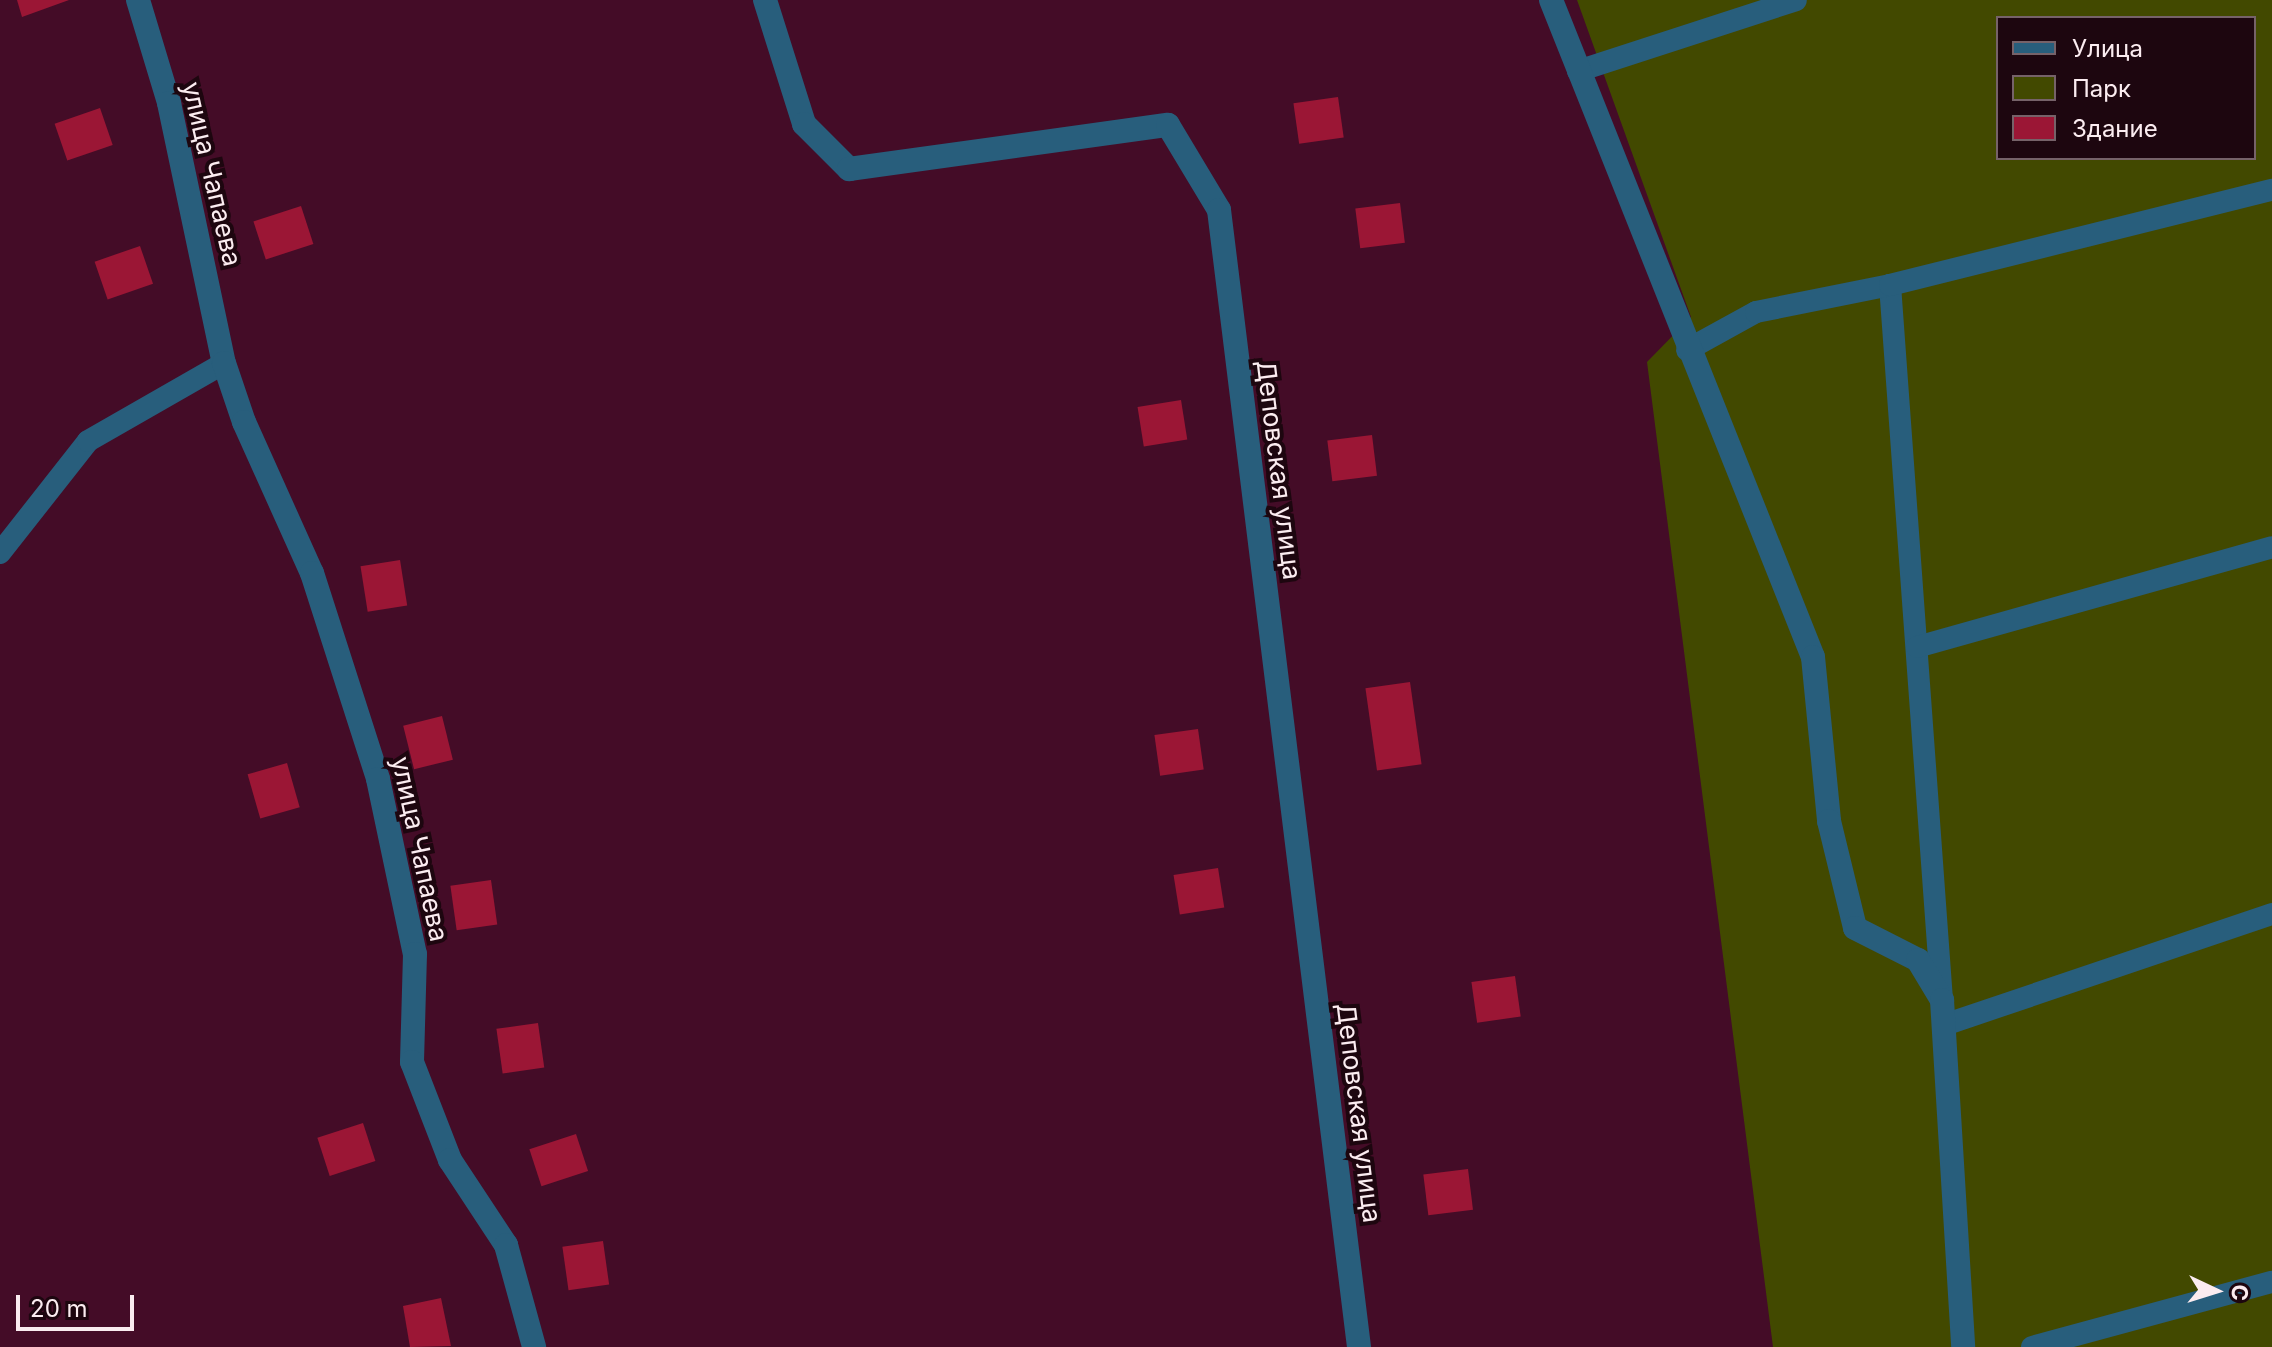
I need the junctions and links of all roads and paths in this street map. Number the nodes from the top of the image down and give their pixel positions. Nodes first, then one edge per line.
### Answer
1 (138, 0) edge
2 (765, 0) edge
3 (1551, 0) edge
4 (1796, 0) edge
5 (1578, 71) junction
6 (2272, 190) edge
7 (1890, 285) junction
8 (1687, 350) junction
9 (224, 363) junction
10 (2272, 547) edge
11 (0, 553) edge
12 (1917, 647) junction
13 (2272, 914) edge
14 (1942, 1000) junction
15 (1944, 1025) junction
16 (2272, 1282) edge
17 (534, 1347) edge
18 (1359, 1347) edge
19 (1963, 1347) edge
20 (2032, 1347) edge

1 - 9 street, улица Чапаева
2 - 18 street, Деповская улица
3 - 5 street
4 - 5 lane
5 - 8 street
6 - 7 lane
7 - 8 lane
7 - 12 lane
8 - 14 street
9 - 11 lane
9 - 17 street, улица Чапаева
10 - 12 lane
12 - 14 lane
13 - 15 lane
14 - 15 street
15 - 19 street
16 - 20 lane

